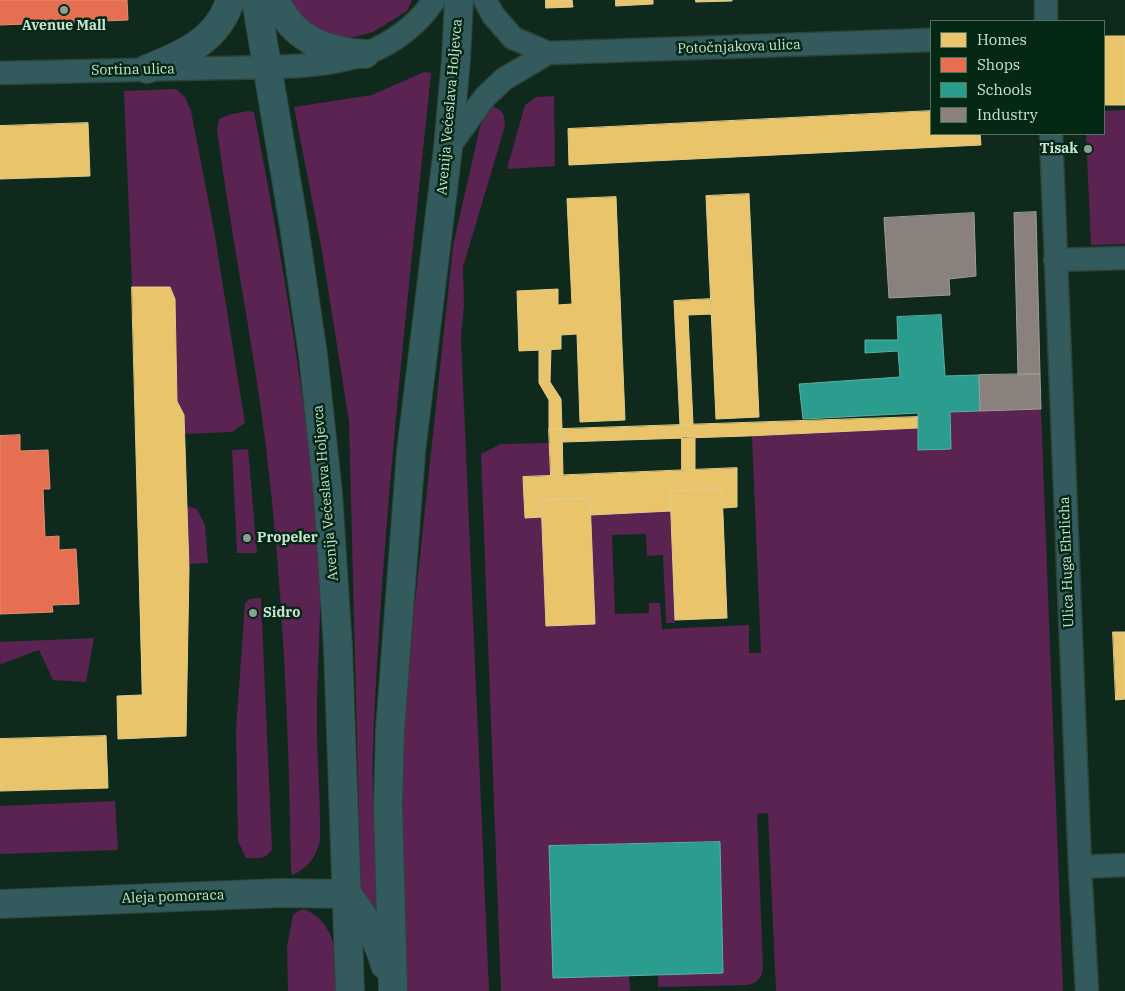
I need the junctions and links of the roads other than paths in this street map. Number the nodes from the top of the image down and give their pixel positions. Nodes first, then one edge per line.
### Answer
1 (230, 0) edge
2 (256, 0) edge
3 (275, 0) edge
4 (434, 0) edge
5 (459, 0) edge
6 (486, 0) edge
7 (1046, 0) edge
8 (1046, 20) edge
9 (930, 40) edge
10 (548, 53) junction
11 (366, 54) junction
12 (266, 67) junction
13 (147, 70) junction
14 (0, 73) edge
15 (1050, 135) edge
16 (448, 148) junction
17 (1125, 258) edge
18 (1055, 260) junction
19 (1125, 865) edge
20 (1080, 867) junction
21 (347, 894) junction
22 (0, 904) edge
23 (350, 991) edge
24 (392, 991) edge
25 (1087, 991) edge

1 - 13 street
2 - 12 street, Avenija Većeslava Holjevca
3 - 11 street
4 - 11 street, Sortina ulica
5 - 16 street, Avenija Većeslava Holjevca
6 - 10 street, Potočnjakova ulica
7 - 8 street
9 - 10 street, Potočnjakova ulica
10 - 16 street, Potočnjakova ulica
11 - 12 street, Sortina ulica
12 - 13 street, Sortina ulica
12 - 21 street, Avenija Većeslava Holjevca
13 - 14 street, Sortina ulica
15 - 18 street, Ulica Huga Ehrlicha
16 - 24 street, Avenija Većeslava Holjevca
17 - 18 street
18 - 20 street, Ulica Huga Ehrlicha
19 - 20 street
20 - 25 street, Ulica Huga Ehrlicha
21 - 22 street, Aleja pomoraca
21 - 23 street, Avenija Većeslava Holjevca
21 - 24 street

